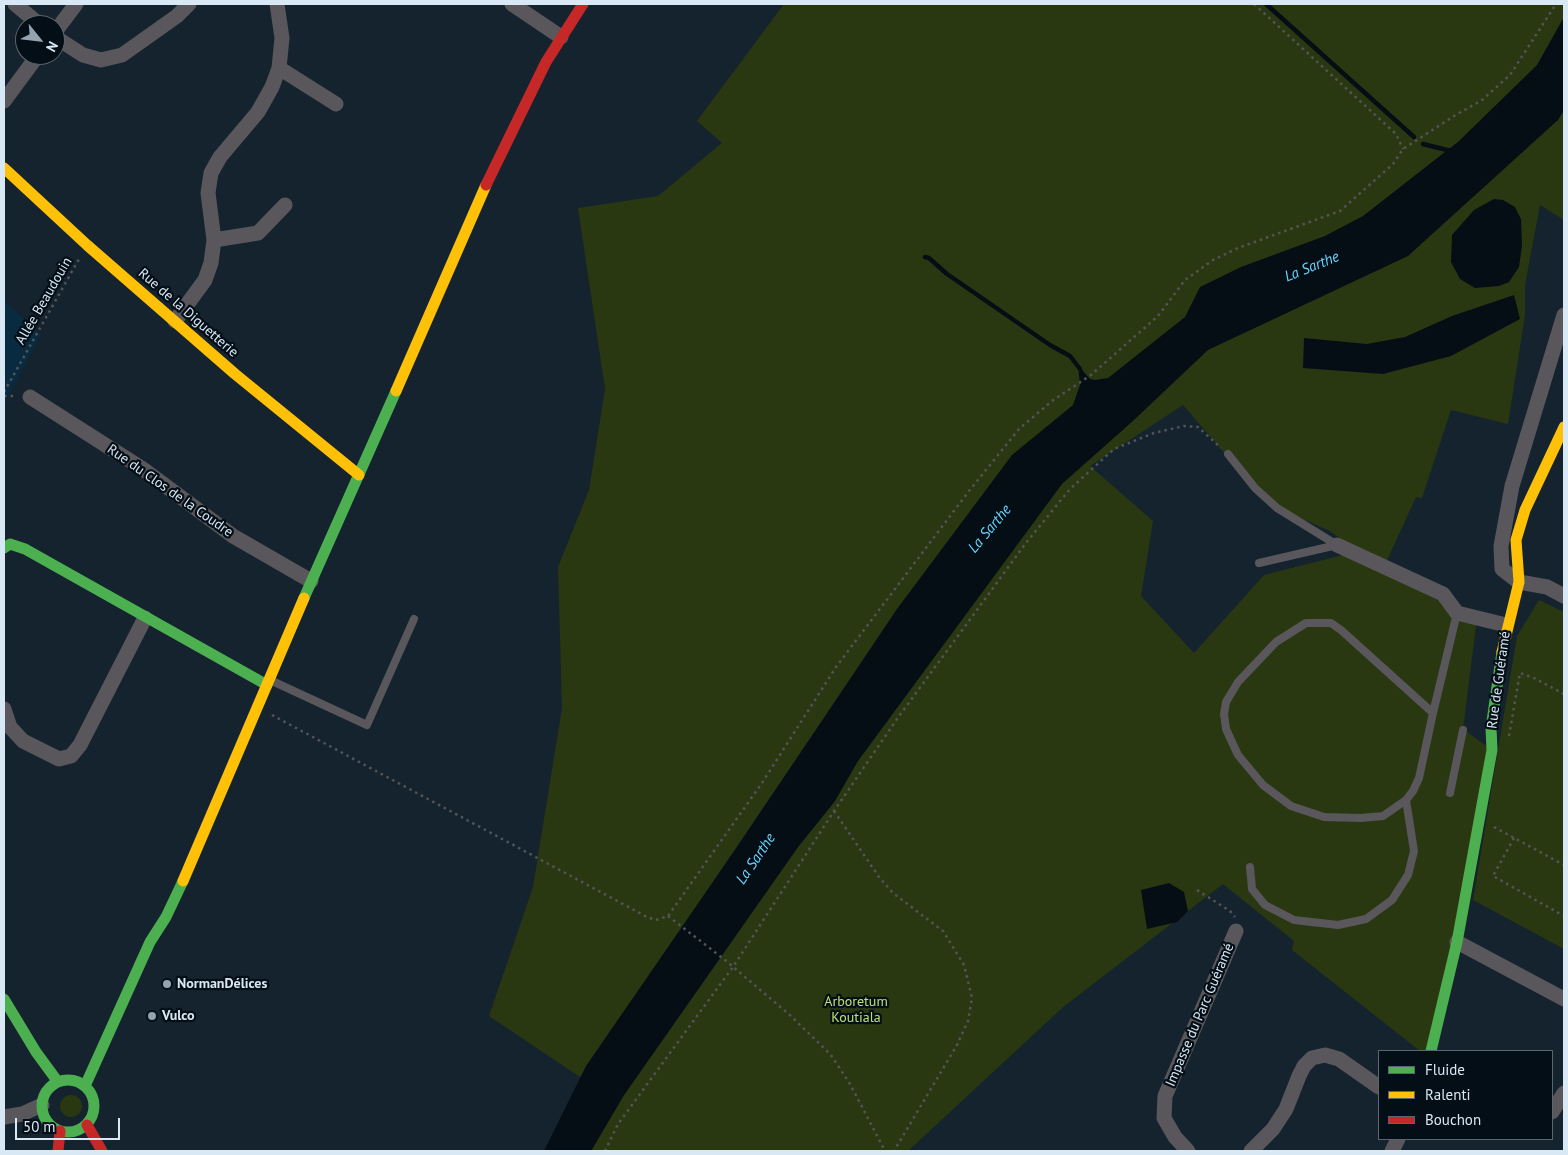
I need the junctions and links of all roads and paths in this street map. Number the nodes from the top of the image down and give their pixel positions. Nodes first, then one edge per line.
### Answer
1 (15, 4) edge
2 (76, 4) edge
3 (189, 4) edge
4 (276, 4) edge
5 (512, 4) edge
6 (583, 4) edge
7 (1254, 4) edge
8 (1556, 4) edge
9 (28, 15) edge
10 (65, 19) edge
11 (561, 37) junction
12 (65, 44) edge
13 (31, 65) edge
14 (279, 68) junction
15 (4, 101) edge
16 (336, 104) dead end
17 (1403, 150) junction
18 (4, 168) edge
19 (285, 205) dead end
20 (214, 240) junction
21 (87, 245) junction
22 (1564, 315) edge
23 (175, 321) junction
24 (4, 392) edge
25 (30, 397) dead end
26 (1564, 427) edge
27 (1228, 454) joint
28 (359, 474) junction
29 (1337, 545) junction
30 (4, 548) edge
31 (1259, 563) dead end
32 (311, 582) junction
33 (1519, 582) junction
34 (1564, 596) edge
35 (1457, 613) junction
36 (145, 618) junction
37 (414, 619) dead end
38 (1506, 625) junction
39 (268, 682) junction
40 (1564, 694) edge
41 (4, 709) edge
42 (266, 712) dead end
43 (1433, 713) junction
44 (1463, 730) dead end
45 (1508, 740) dead end
46 (1450, 793) dead end
47 (1406, 800) junction
48 (834, 811) junction
49 (1495, 818) dead end
50 (1514, 838) junction
51 (1564, 865) edge
52 (1250, 867) dead end
53 (1197, 890) dead end
54 (668, 916) junction
55 (1564, 916) edge
56 (1236, 931) joint
57 (1457, 942) junction
58 (733, 967) junction
59 (4, 999) edge
60 (1564, 999) edge
61 (1431, 1050) edge
62 (58, 1082) junction
63 (85, 1086) junction
64 (1378, 1086) edge
65 (1564, 1093) edge
66 (42, 1105) junction
67 (1553, 1110) edge
68 (4, 1117) edge
69 (87, 1124) junction
70 (60, 1131) junction
71 (58, 1151) edge
72 (102, 1151) edge
73 (605, 1151) edge
74 (885, 1151) edge
75 (894, 1151) edge
76 (1188, 1151) edge
77 (1251, 1151) edge

1 - 9 street
2 - 10 street
3 - 12 street
4 - 14 street
5 - 11 street
6 - 11 street
7 - 17 path
8 - 17 path
11 - 28 street
13 - 15 street
14 - 16 street
14 - 20 street
17 - 54 path
18 - 21 street, Rue de la Diguetterie
19 - 20 street
20 - 23 street
21 - 23 street, Rue de la Diguetterie
21 - 24 path, Allée Beaudouin
22 - 33 street
23 - 28 street, Rue de la Diguetterie
25 - 32 street, Rue du Clos de la Coudre
26 - 33 street, Rue de Guéramé
27 - 29 lane
27 - 48 path
28 - 32 street
29 - 31 lane
29 - 35 street
30 - 36 street
32 - 39 street
33 - 34 street
33 - 38 street, Rue de Guéramé
35 - 38 street
35 - 43 lane
36 - 39 street
36 - 41 street
37 - 39 lane
38 - 57 street, Rue de Guéramé
39 - 63 street
40 - 45 path
42 - 54 path
43 - 47 lane
43 - 47 lane
44 - 46 lane
47 - 52 lane
48 - 58 path
48 - 75 path
49 - 50 path
50 - 51 path
50 - 55 path
53 - 56 path
54 - 58 path
56 - 76 street, Impasse du Parc Guéramé
57 - 60 street
57 - 61 street, Rue de Guéramé
58 - 73 path
58 - 74 path
59 - 62 street
62 - 63 street
62 - 66 street
63 - 69 street
64 - 77 street
65 - 67 street
66 - 68 street
66 - 70 street
69 - 70 street
69 - 72 street
70 - 71 street

